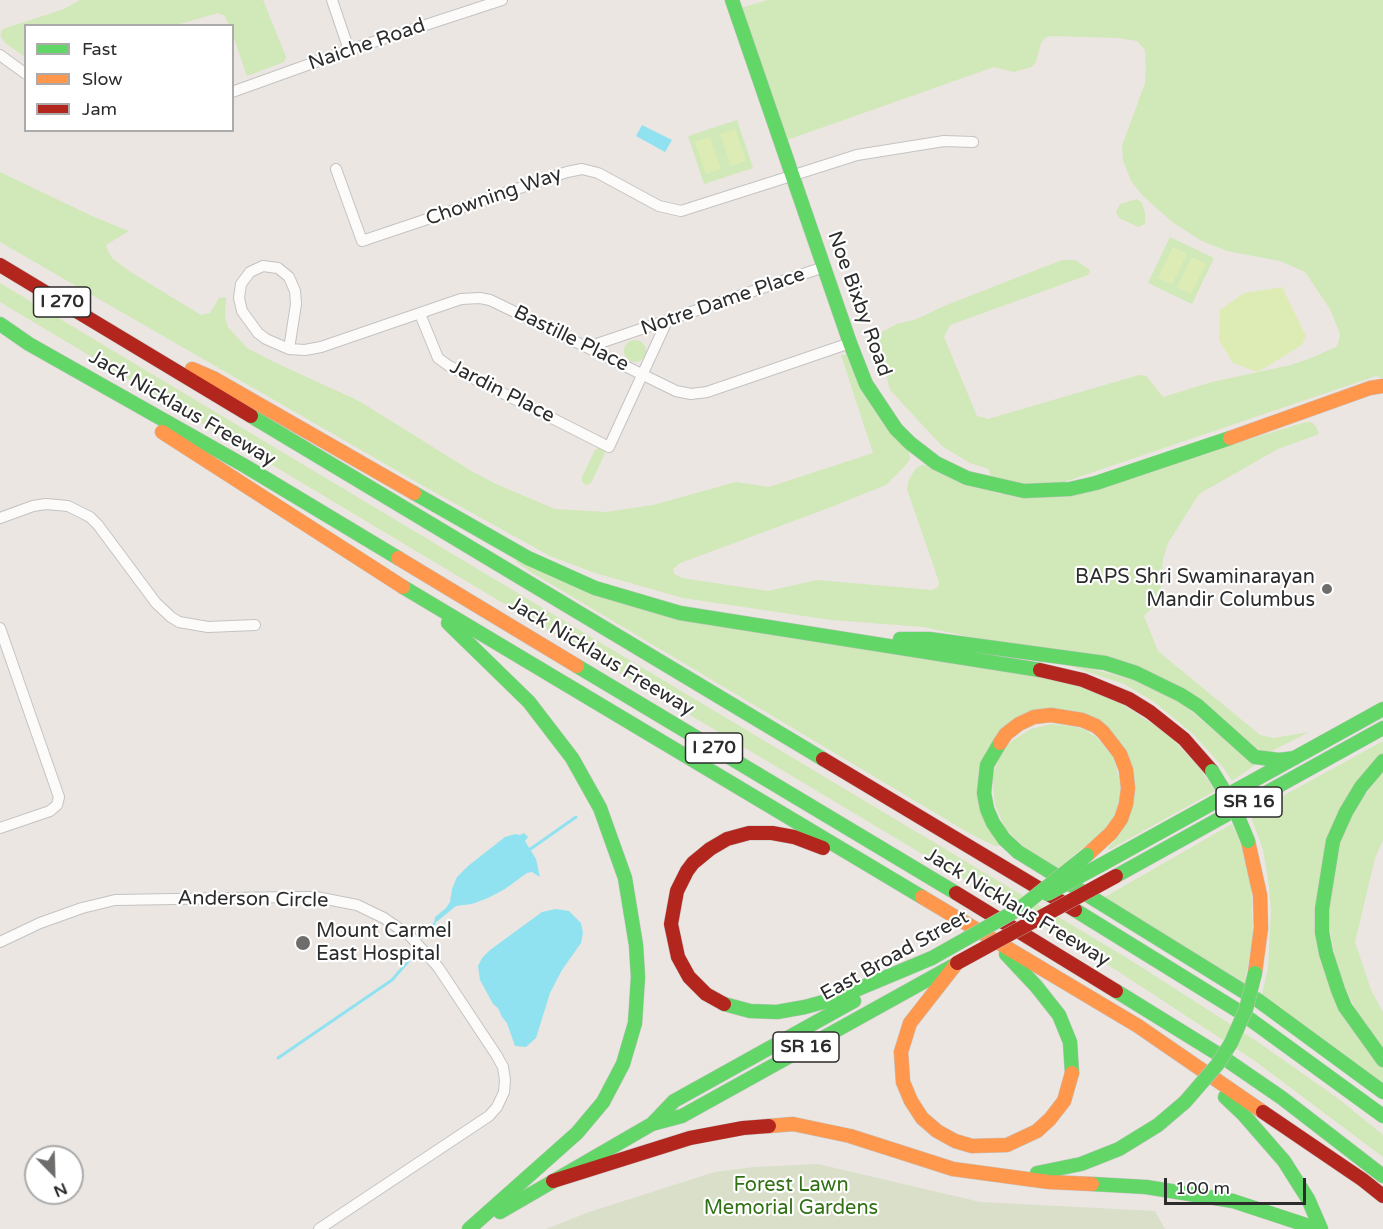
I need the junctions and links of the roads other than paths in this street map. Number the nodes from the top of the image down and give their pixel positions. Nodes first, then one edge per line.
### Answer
1 (332, 0) edge
2 (502, 0) edge
3 (732, 0) edge
4 (349, 50) junction
5 (0, 55) edge
6 (24, 73) edge
7 (234, 91) edge
8 (973, 142) dead end
9 (336, 169) dead end
10 (792, 175) junction
11 (0, 265) edge
12 (824, 267) junction
13 (420, 314) junction
14 (667, 321) junction
15 (0, 324) edge
16 (124, 339) junction
17 (850, 343) junction
18 (29, 344) junction
19 (588, 347) junction
20 (289, 349) junction
21 (642, 374) junction
22 (1383, 386) edge
23 (0, 518) edge
24 (425, 602) junction
25 (255, 625) dead end
26 (0, 628) edge
27 (852, 641) junction
28 (1383, 709) edge
29 (1383, 728) edge
30 (1295, 758) junction
31 (1383, 761) edge
32 (0, 828) edge
33 (883, 875) junction
34 (1018, 909) junction
35 (990, 938) junction
36 (0, 942) edge
37 (932, 958) junction
38 (957, 963) junction
39 (1185, 1058) junction
40 (1383, 1060) edge
41 (1383, 1092) edge
42 (1383, 1116) edge
43 (652, 1124) junction
44 (987, 1174) junction
45 (1383, 1176) edge
46 (553, 1181) junction
47 (1383, 1196) edge
48 (320, 1229) edge
49 (470, 1229) edge
50 (1319, 1229) edge

1 - 4 street
2 - 4 street, Naiche Road
3 - 10 main road, Noe Bixby Road
4 - 7 street, Naiche Road
5 - 6 street
8 - 10 street, Chowning Way
9 - 10 street, Chowning Way
10 - 12 main road, Noe Bixby Road
11 - 16 main road, Jack Nicklaus Freeway / I 270
12 - 14 street, Notre Dame Place
12 - 17 main road, Noe Bixby Road
13 - 19 street, Bastille Place
13 - 20 street, Bastille Place
13 - 21 street, Jardin Place
14 - 19 street, Notre Dame Place
14 - 21 street
15 - 18 main road, Jack Nicklaus Freeway / I 270
16 - 27 main road
16 - 42 main road, Jack Nicklaus Freeway / I 270
17 - 21 street, Bastille Place
17 - 22 main road, Noe Bixby Road
18 - 24 main road
18 - 45 main road, Jack Nicklaus Freeway / I 270
19 - 21 street, Bastille Place
20 - 20 street, Bastille Place
23 - 25 street
24 - 33 main road
24 - 49 main road
26 - 32 street
27 - 30 main road
27 - 44 main road, bridge
28 - 30 main road, East Broad Street / SR 16
29 - 38 main road, East Broad Street / SR 16, bridge
30 - 34 main road, East Broad Street / SR 16, bridge
31 - 40 main road
33 - 35 main road
33 - 37 main road
34 - 37 main road, East Broad Street / SR 16, bridge
34 - 41 main road, bridge
35 - 38 main road
35 - 39 main road
36 - 48 street, Anderson Circle
37 - 43 main road, East Broad Street / SR 16
38 - 43 main road, East Broad Street / SR 16
39 - 47 main road
39 - 50 main road
43 - 46 main road, East Broad Street / SR 16
44 - 46 main road
44 - 50 main road
46 - 49 main road, East Broad Street / SR 16

